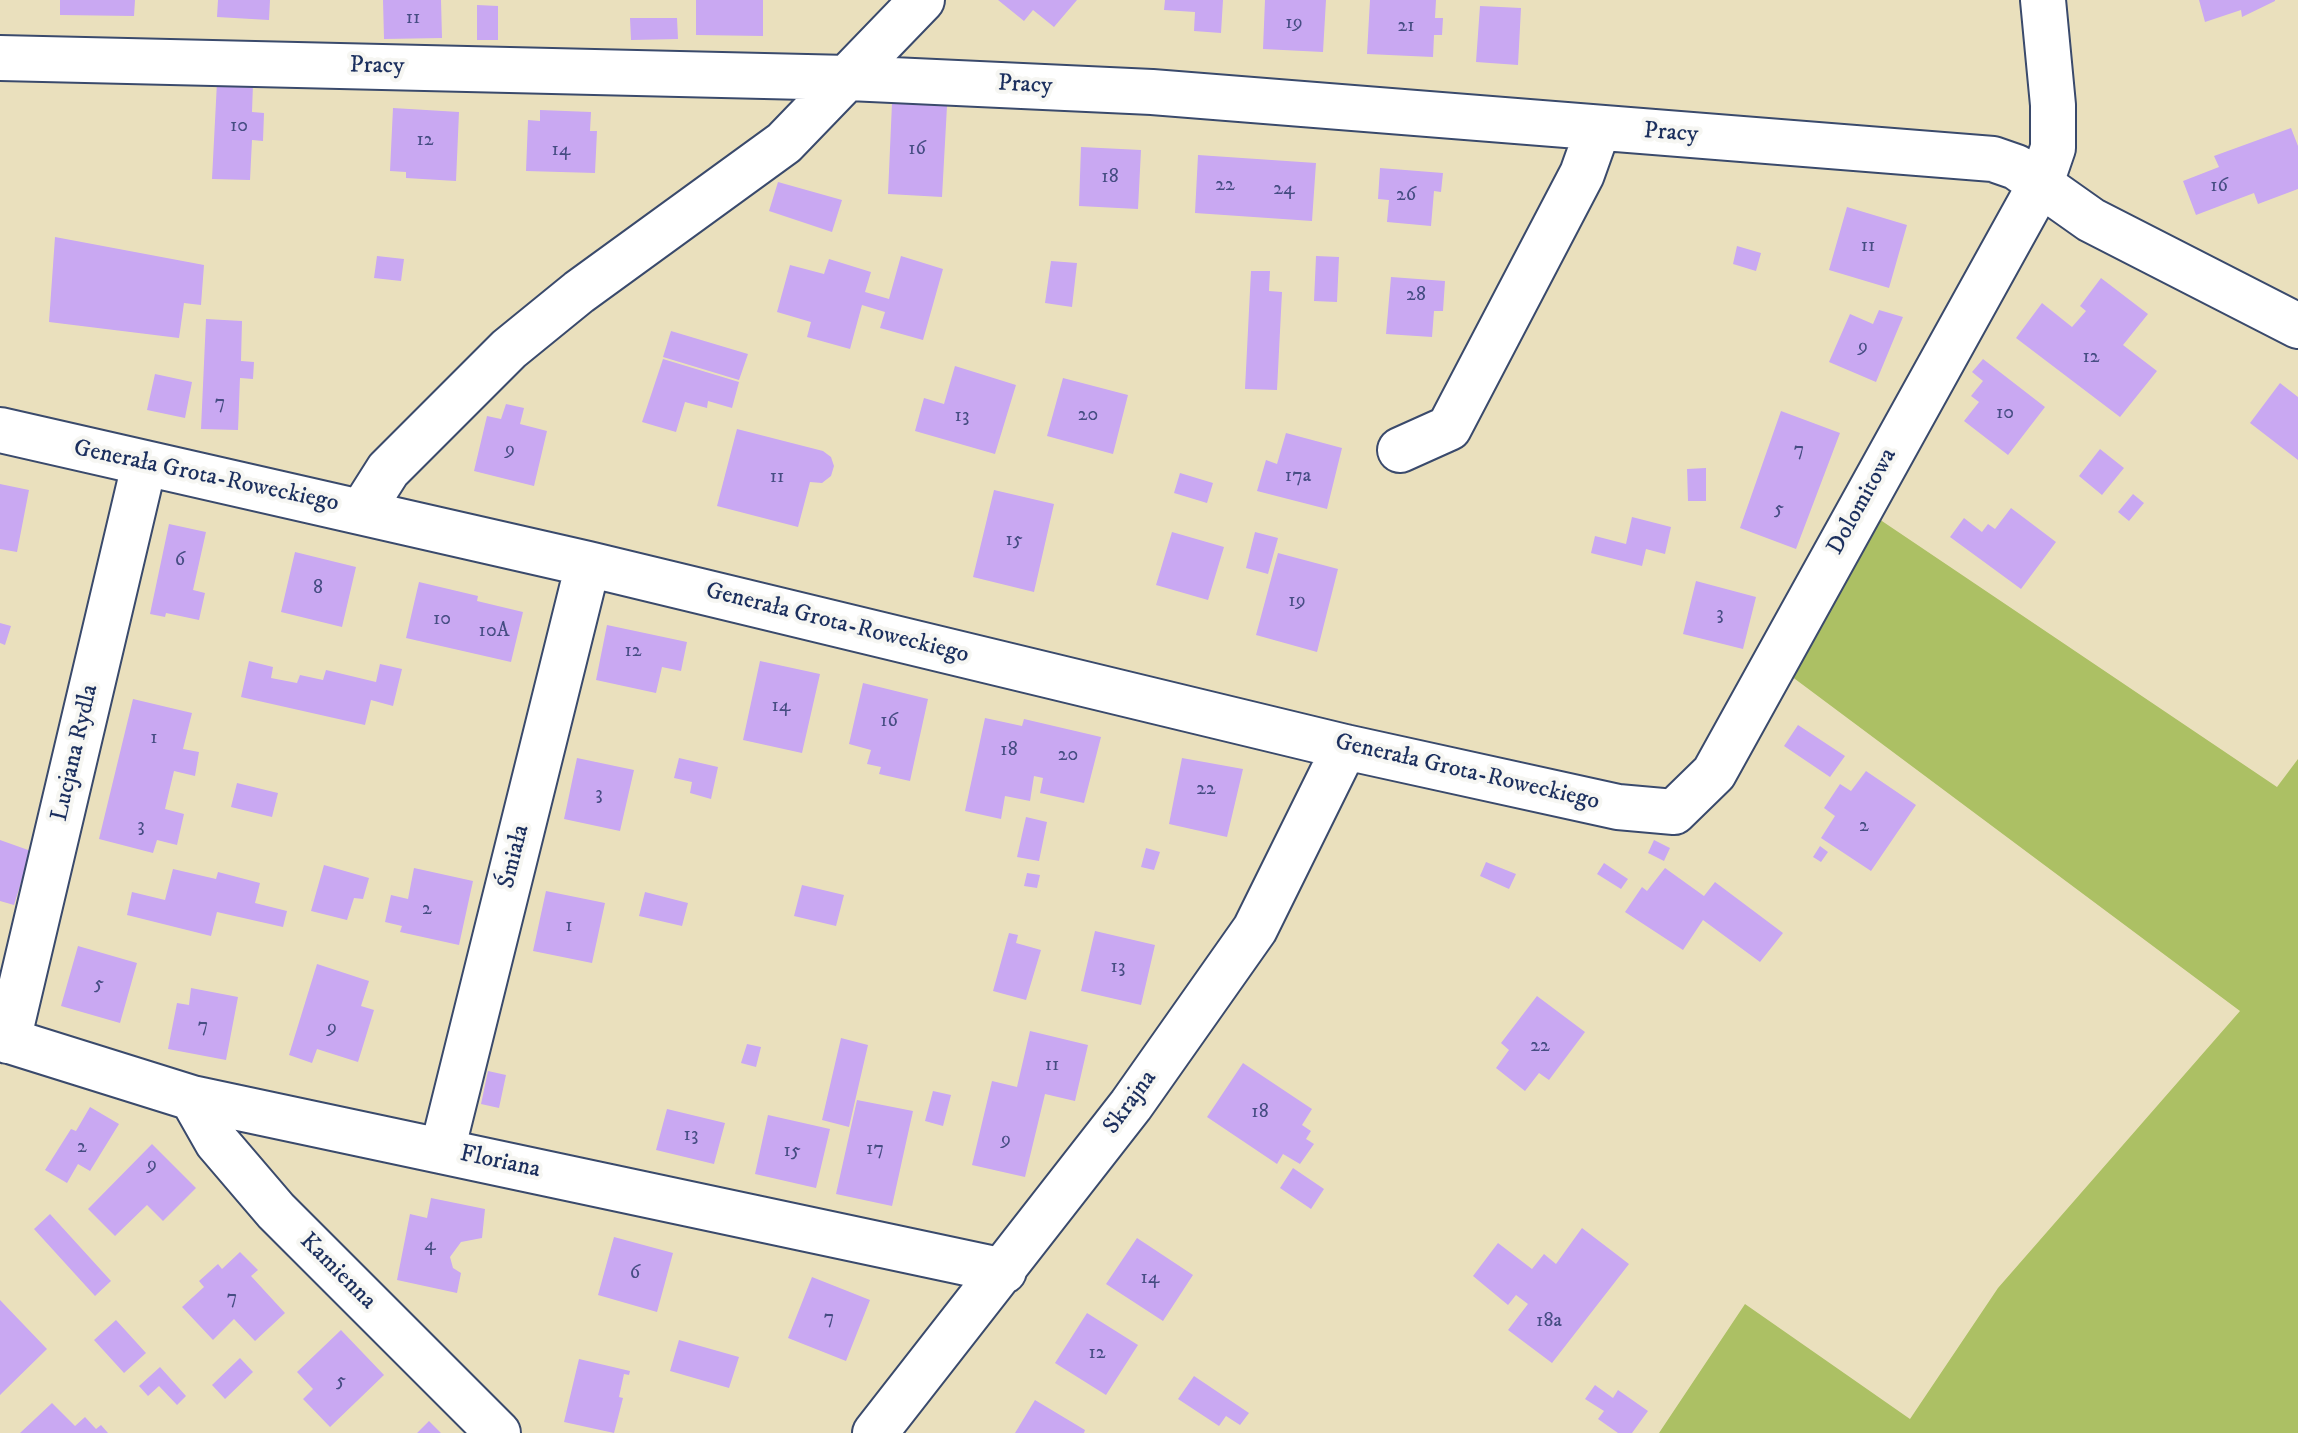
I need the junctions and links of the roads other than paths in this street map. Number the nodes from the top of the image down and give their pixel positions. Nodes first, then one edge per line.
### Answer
1 (922, 0) edge
2 (2043, 0) edge
3 (0, 58) edge
4 (849, 78) junction
5 (1598, 129) junction
6 (2041, 183) junction
7 (2298, 326) edge
8 (0, 430) edge
9 (1400, 450) dead end
10 (144, 465) junction
11 (362, 511) junction
12 (588, 564) junction
13 (1345, 747) junction
14 (1674, 812) joint
15 (4, 1040) edge
16 (192, 1098) junction
17 (442, 1151) junction
18 (1004, 1271) junction
19 (498, 1433) edge
20 (875, 1433) edge

1 - 4 street
2 - 6 street, Dolomitowa
3 - 4 street, Pracy
4 - 5 street, Pracy
4 - 11 street
5 - 6 street, Pracy
5 - 9 street
6 - 7 street
6 - 14 street, Dolomitowa
8 - 10 street, Generała Grota-Roweckiego
10 - 11 street, Generała Grota-Roweckiego
10 - 15 street, Lucjana Rydla
11 - 12 street, Generała Grota-Roweckiego
12 - 13 street, Generała Grota-Roweckiego
12 - 17 street, Śmiała
13 - 14 street, Generała Grota-Roweckiego
13 - 18 street, Skrajna
15 - 16 street, Floriana
16 - 17 street, Floriana
16 - 19 street, Kamienna
17 - 18 street, Floriana
18 - 20 street, Skrajna

